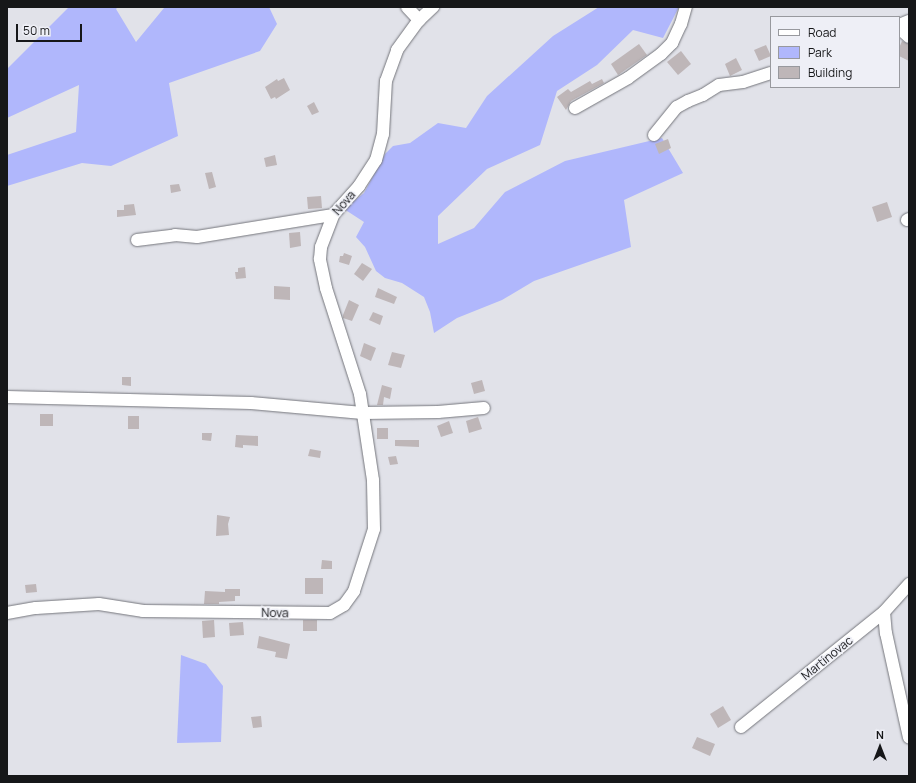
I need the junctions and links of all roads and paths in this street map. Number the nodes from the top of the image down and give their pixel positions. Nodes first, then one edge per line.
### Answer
1 (407, 7) edge
2 (433, 7) edge
3 (686, 7) edge
4 (419, 20) junction
5 (909, 20) edge
6 (900, 25) edge
7 (900, 27) edge
8 (909, 37) edge
9 (770, 73) edge
10 (575, 108) dead end
11 (654, 135) dead end
12 (333, 215) junction
13 (137, 240) dead end
14 (7, 397) edge
15 (484, 408) dead end
16 (363, 413) junction
17 (909, 584) edge
18 (884, 612) junction
19 (7, 613) edge
20 (741, 727) dead end
21 (909, 738) edge

1 - 4 street
2 - 4 street, Nova
3 - 10 street
4 - 12 street, Nova
5 - 6 street
7 - 8 street
9 - 11 street
12 - 13 street
12 - 16 street, Nova
14 - 16 street
15 - 16 street
16 - 19 street, Nova
17 - 18 street, Martinovac
18 - 20 street, Martinovac
18 - 21 street

